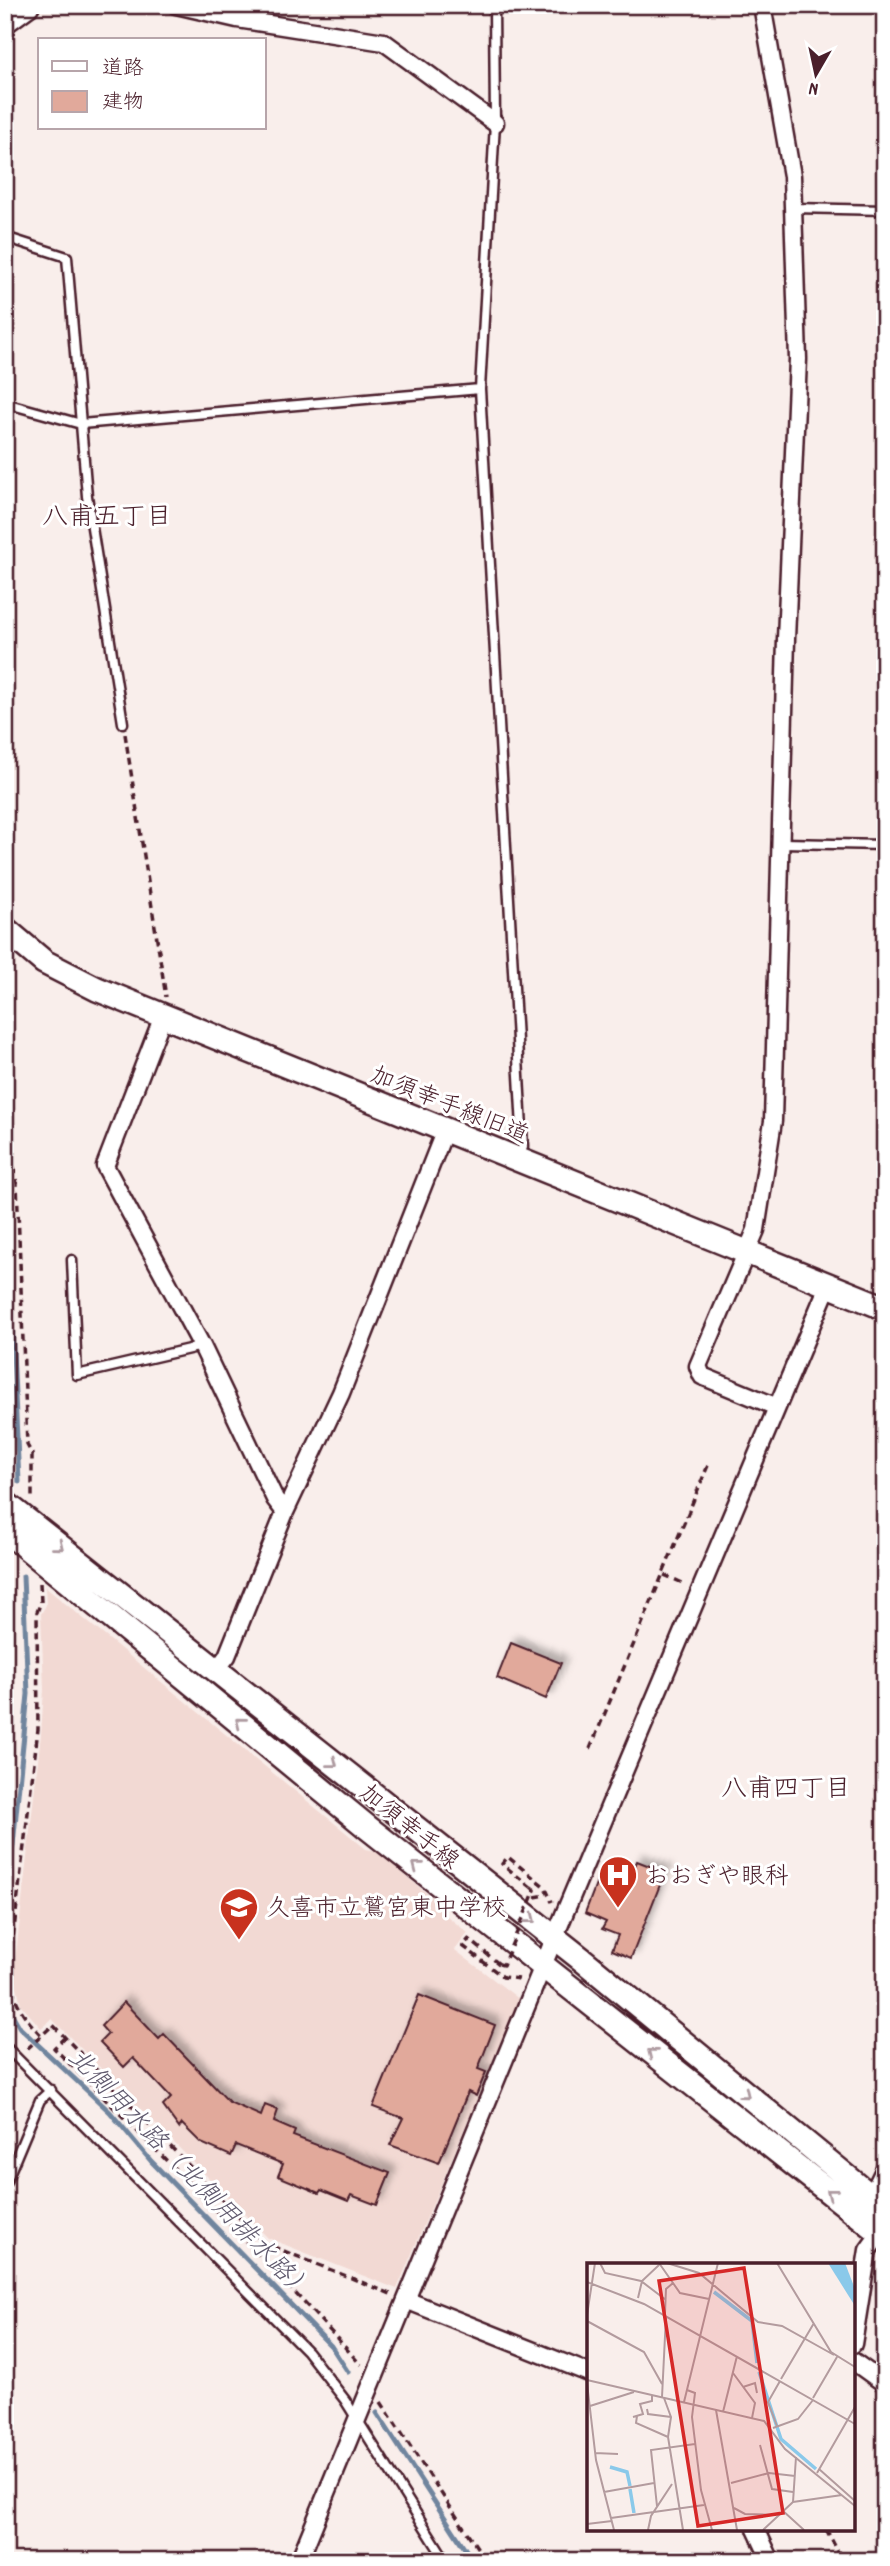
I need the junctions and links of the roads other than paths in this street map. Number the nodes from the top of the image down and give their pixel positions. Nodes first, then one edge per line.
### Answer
1 (27, 5) edge
2 (176, 5) edge
3 (494, 5) edge
4 (762, 5) edge
5 (5, 21) edge
6 (495, 123) junction
7 (794, 208) junction
8 (885, 209) edge
9 (5, 237) edge
10 (480, 389) junction
11 (5, 403) edge
12 (81, 424) junction
13 (123, 723) road end
14 (782, 843) junction
15 (885, 845) edge
16 (5, 929) edge
17 (163, 1016) junction
18 (445, 1130) junction
19 (520, 1161) junction
20 (745, 1252) junction
21 (72, 1260) dead end
22 (828, 1286) junction
23 (885, 1308) edge
24 (202, 1346) junction
25 (777, 1407) junction
26 (5, 1503) edge
27 (285, 1511) junction
28 (5, 1530) edge
29 (215, 1672) junction
30 (555, 1938) junction
31 (544, 1966) junction
32 (5, 2046) edge
33 (51, 2090) junction
34 (885, 2168) edge
35 (5, 2184) edge
36 (878, 2203) edge
37 (883, 2234) edge
38 (406, 2300) junction
39 (855, 2331) edge
40 (855, 2362) edge
41 (587, 2372) edge
42 (885, 2384) edge
43 (358, 2423) junction
44 (757, 2531) edge
45 (299, 2561) edge
46 (446, 2561) edge
47 (771, 2561) edge

1 - 5 main road
2 - 6 street
3 - 6 lane
4 - 7 street
6 - 10 lane
7 - 8 lane
7 - 14 street
9 - 12 lane
10 - 12 lane
10 - 19 lane
11 - 12 lane
12 - 13 lane
14 - 15 lane
14 - 20 street
16 - 17 main road, 加須幸手線旧道
17 - 18 main road, 加須幸手線旧道
17 - 24 street
18 - 19 main road, 加須幸手線旧道
18 - 27 street
19 - 20 main road, 加須幸手線旧道
20 - 22 main road, 加須幸手線旧道
20 - 25 street
21 - 24 lane
22 - 23 main road, 加須幸手線旧道
22 - 25 street
24 - 27 street
25 - 30 street
26 -> 29 main road, 加須幸手線
27 - 29 street
31 -> 28 main road, 加須幸手線
29 -> 30 main road, 加須幸手線
30 - 31 street
30 -> 36 main road, 加須幸手線
37 -> 31 main road, 加須幸手線
31 - 38 street
32 - 33 lane
33 - 35 lane
33 - 43 lane
34 - 36 street
37 - 39 street
38 - 41 street
38 - 43 street
40 - 42 street
43 - 45 street
43 - 46 lane
44 - 47 street

